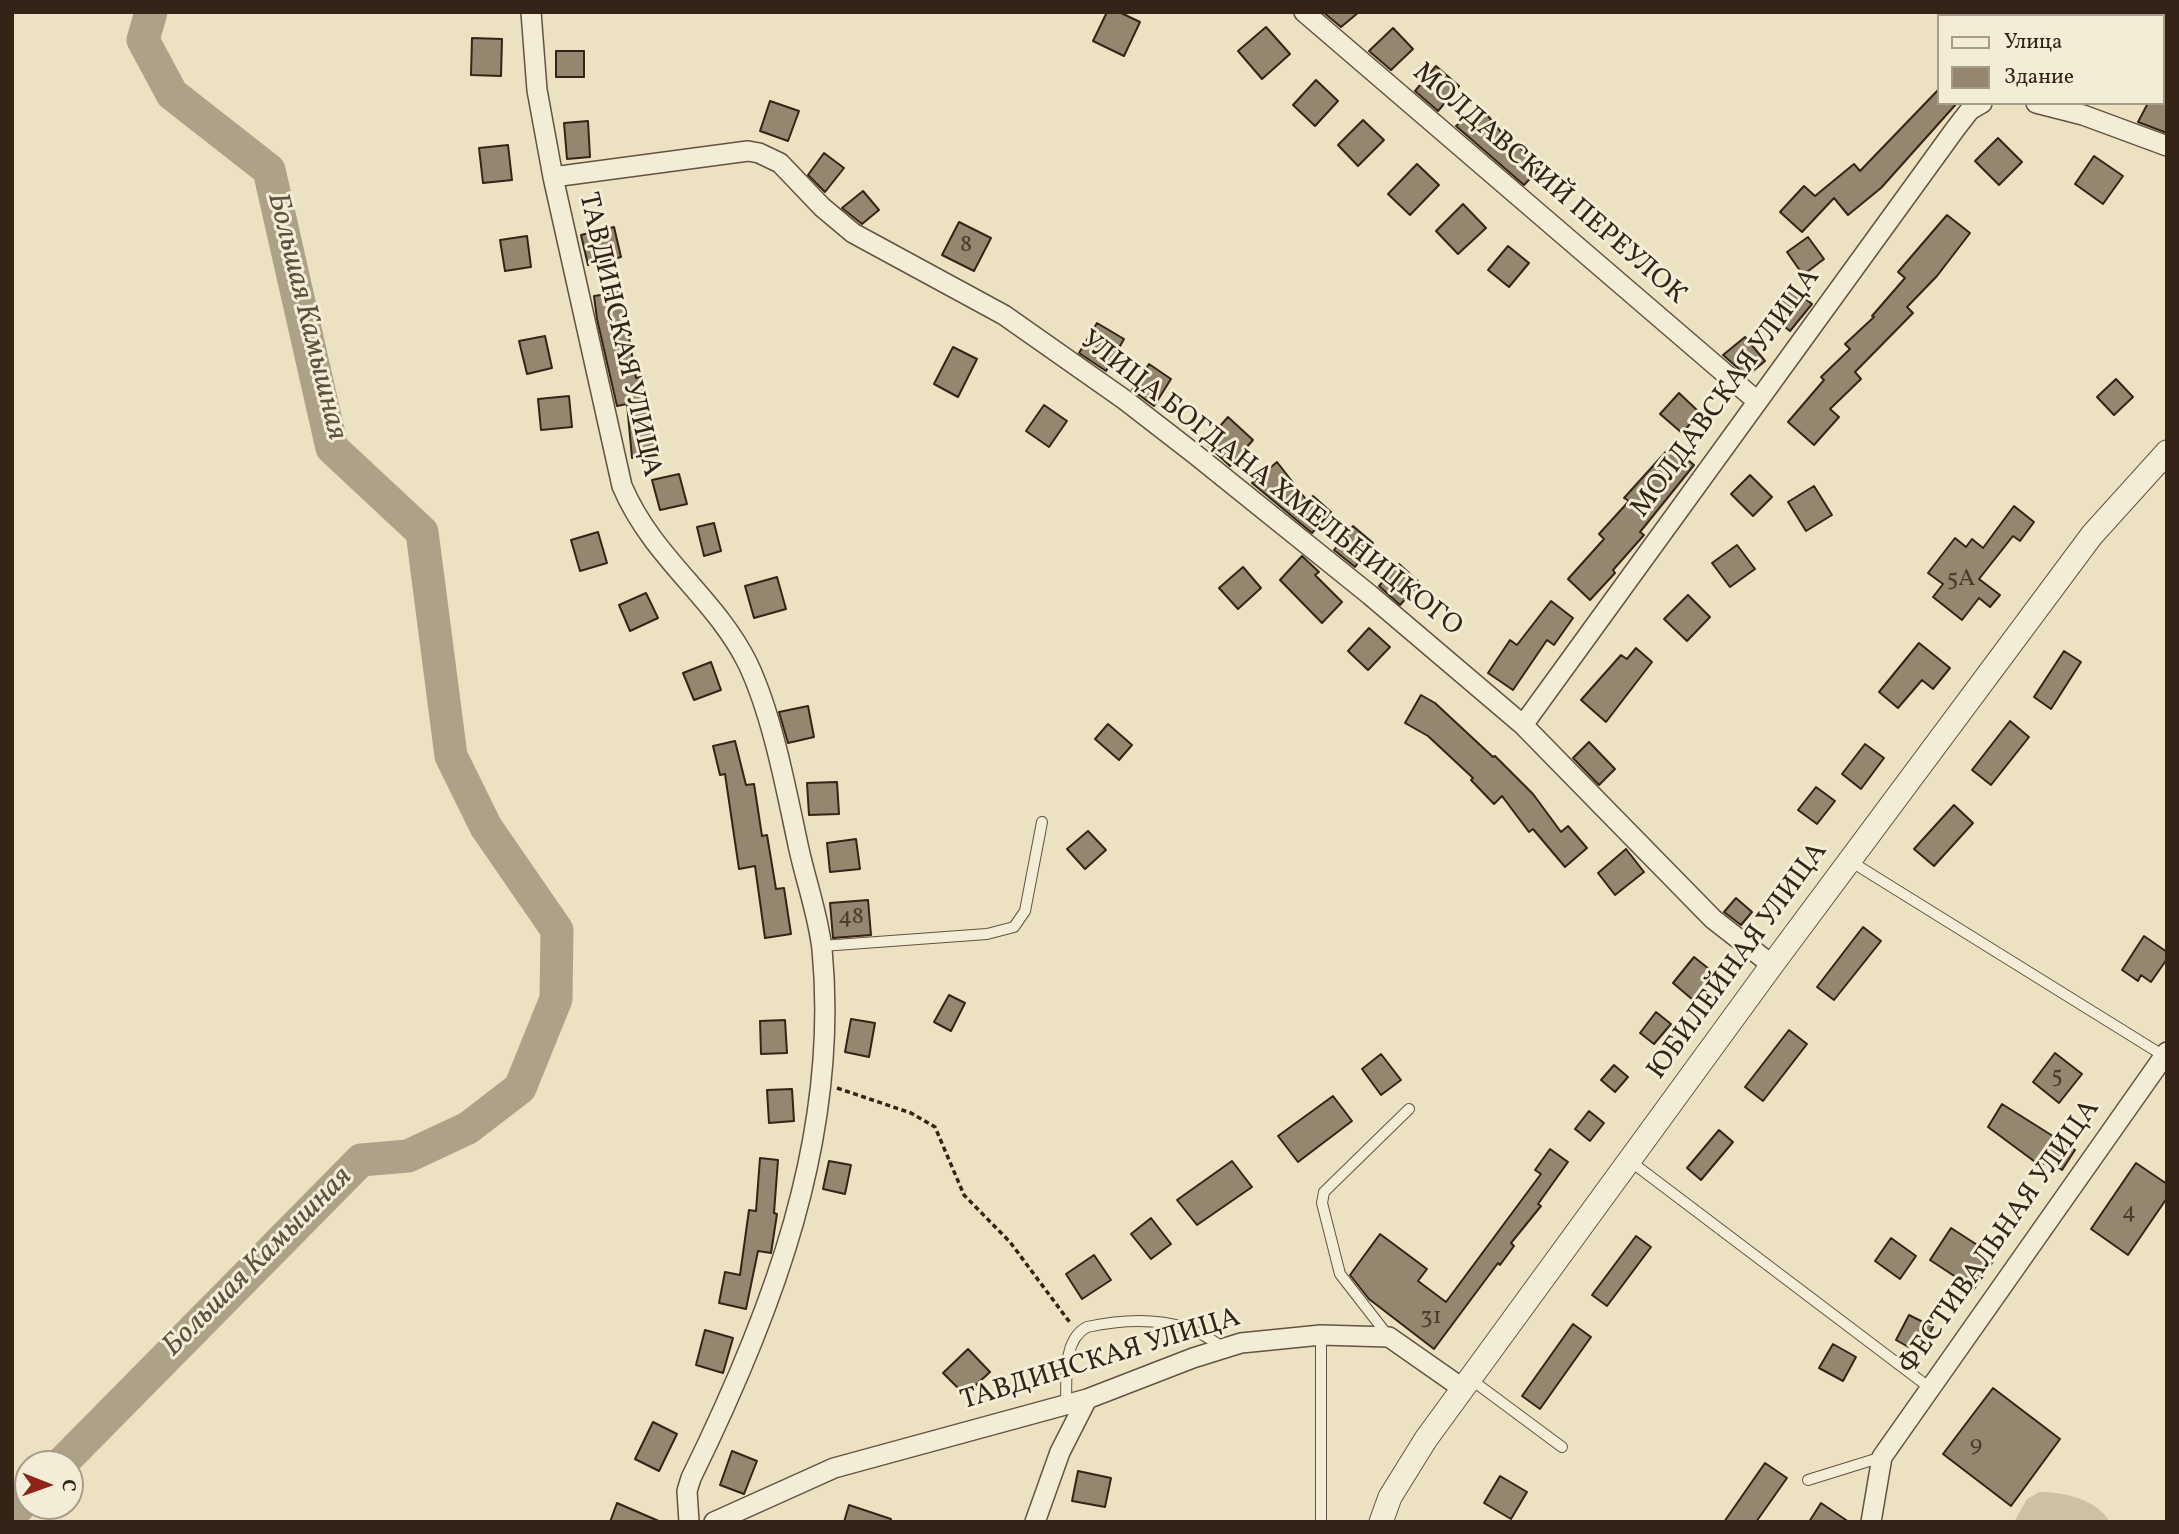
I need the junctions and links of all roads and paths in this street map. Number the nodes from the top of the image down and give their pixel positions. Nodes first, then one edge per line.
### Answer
1 (531, 12) edge
2 (1304, 12) edge
3 (1979, 105) edge
4 (2044, 105) edge
5 (2167, 146) edge
6 (553, 177) junction
7 (1757, 401) junction
8 (2167, 452) edge
9 (1523, 724) junction
10 (1042, 822) dead end
11 (1850, 861) junction
12 (822, 946) junction
13 (1772, 965) junction
14 (2165, 1054) edge
15 (821, 1084) junction
16 (1409, 1109) dead end
17 (1630, 1161) junction
18 (1077, 1332) junction
19 (1321, 1335) junction
20 (1389, 1337) junction
21 (1223, 1348) junction
22 (1466, 1383) junction
23 (1930, 1388) junction
24 (1087, 1399) junction
25 (1066, 1405) junction
26 (1562, 1447) dead end
27 (1882, 1457) junction
28 (1808, 1480) dead end
29 (689, 1522) edge
30 (714, 1522) edge
31 (1035, 1522) edge
32 (1321, 1522) edge
33 (1381, 1522) edge
34 (1871, 1522) edge

1 - 6 street, ТАВДИНСКАЯ УЛИЦА
2 - 7 street, МОЛДАВСКИЙ ПЕРЕУЛОК
3 - 7 street, МОЛДАВСКАЯ УЛИЦА
4 - 5 street
6 - 9 street, УЛИЦА БОГДАНА ХМЕЛЬНИЦКОГО
6 - 12 street, ТАВДИНСКАЯ УЛИЦА
7 - 9 street, МОЛДАВСКАЯ УЛИЦА
8 - 11 street, ЮБИЛЕЙНАЯ УЛИЦА
9 - 13 street, УЛИЦА БОГДАНА ХМЕЛЬНИЦКОГО
10 - 12 lane
11 - 13 street, ЮБИЛЕЙНАЯ УЛИЦА
11 - 14 lane
12 - 15 street, ТАВДИНСКАЯ УЛИЦА
13 - 17 street, ЮБИЛЕЙНАЯ УЛИЦА
14 - 23 street, ФЕСТИВАЛЬНАЯ УЛИЦА
15 - 18 path
15 - 29 street, ТАВДИНСКАЯ УЛИЦА
16 - 20 lane
17 - 22 street, ЮБИЛЕЙНАЯ УЛИЦА
17 - 23 lane
18 - 21 lane
18 - 25 lane
19 - 20 street, ТАВДИНСКАЯ УЛИЦА
19 - 21 street, ТАВДИНСКАЯ УЛИЦА
19 - 32 lane
20 - 22 street
21 - 24 street, ТАВДИНСКАЯ УЛИЦА
22 - 26 lane
22 - 33 street, ЮБИЛЕЙНАЯ УЛИЦА
23 - 27 street, ФЕСТИВАЛЬНАЯ УЛИЦА
24 - 25 street, ТАВДИНСКАЯ УЛИЦА
24 - 31 street
25 - 30 street, ТАВДИНСКАЯ УЛИЦА
27 - 28 lane
27 - 34 street

